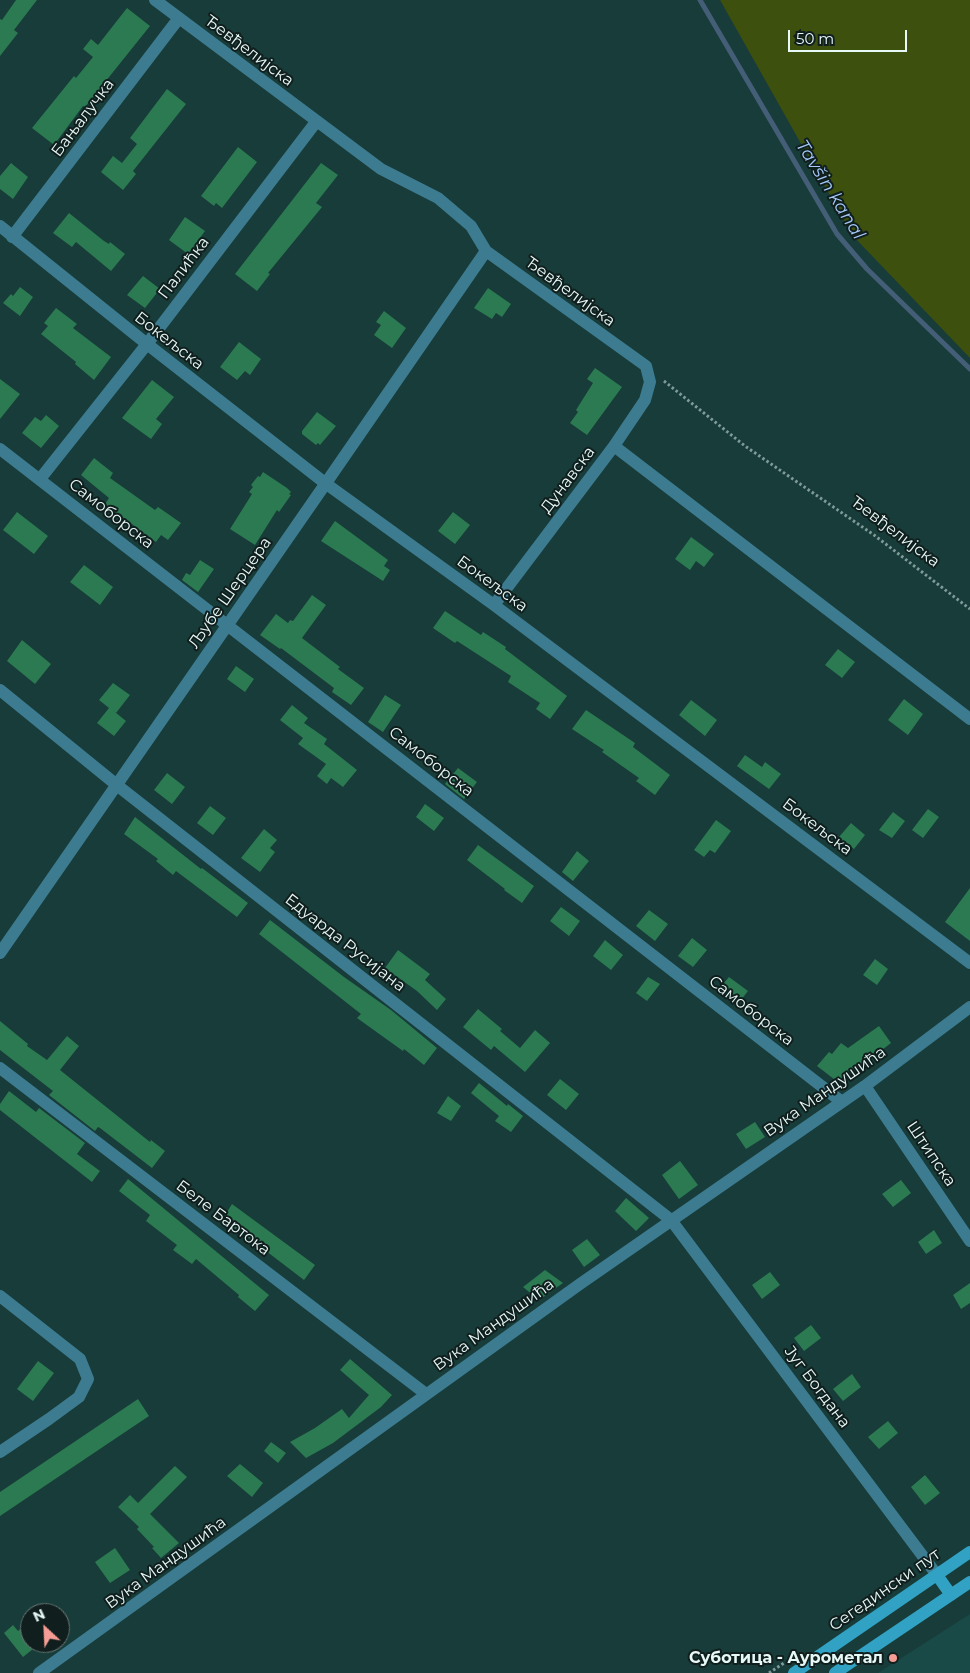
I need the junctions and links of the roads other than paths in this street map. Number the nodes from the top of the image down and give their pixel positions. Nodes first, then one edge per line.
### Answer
1 (155, 0) edge
2 (179, 18) junction
3 (316, 122) junction
4 (0, 226) edge
5 (12, 236) junction
6 (486, 251) junction
7 (147, 344) junction
8 (646, 366) joint
9 (614, 446) junction
10 (0, 448) edge
11 (40, 479) junction
12 (325, 484) junction
13 (494, 605) junction
14 (227, 625) junction
15 (0, 690) edge
16 (970, 718) edge
17 (118, 786) junction
18 (0, 953) edge
19 (970, 963) edge
20 (970, 1007) edge
21 (0, 1068) edge
22 (865, 1086) junction
23 (842, 1102) junction
24 (671, 1220) junction
25 (970, 1241) edge
26 (0, 1296) edge
27 (426, 1394) junction
28 (0, 1452) edge
29 (970, 1552) edge
30 (936, 1574) junction
31 (970, 1582) edge
32 (951, 1595) junction
33 (39, 1673) edge
34 (794, 1673) edge
35 (835, 1673) edge

1 - 2 street, Ђевђелијска
2 - 3 street, Ђевђелијска
2 - 5 street, Бањалучка
3 - 6 street, Ђевђелијска
3 - 7 street, Палићка
4 - 5 street, Бокељска
5 - 7 street, Бокељска
6 - 8 street, Ђевђелијска
6 - 12 street, Љубе Шерцера
7 - 11 street, Палићка
7 - 12 street, Бокељска
8 - 9 street, Дунавска
9 - 13 street, Дунавска
9 - 16 street
10 - 11 street, Самоборска
11 - 14 street, Самоборска
12 - 13 street, Бокељска
12 - 14 street, Љубе Шерцера
13 - 19 street, Бокељска
14 - 17 street, Љубе Шерцера
14 - 23 street, Самоборска
15 - 17 street, Едуарда Русијана
17 - 18 street, Љубе Шерцера
17 - 24 street, Едуарда Русијана
20 - 22 street, Вука Мандушића
21 - 27 street, Беле Бартока
22 - 23 street, Вука Мандушића
22 - 25 street, Штипска
23 - 24 street, Вука Мандушића
24 - 27 street, Вука Мандушића
24 - 30 street, Југ Богдана
26 - 28 street
27 - 33 street, Вука Мандушића
29 - 30 main road, Сегедински пут
30 - 32 main road
30 - 34 main road, Сегедински пут
31 - 32 main road
32 - 35 main road

